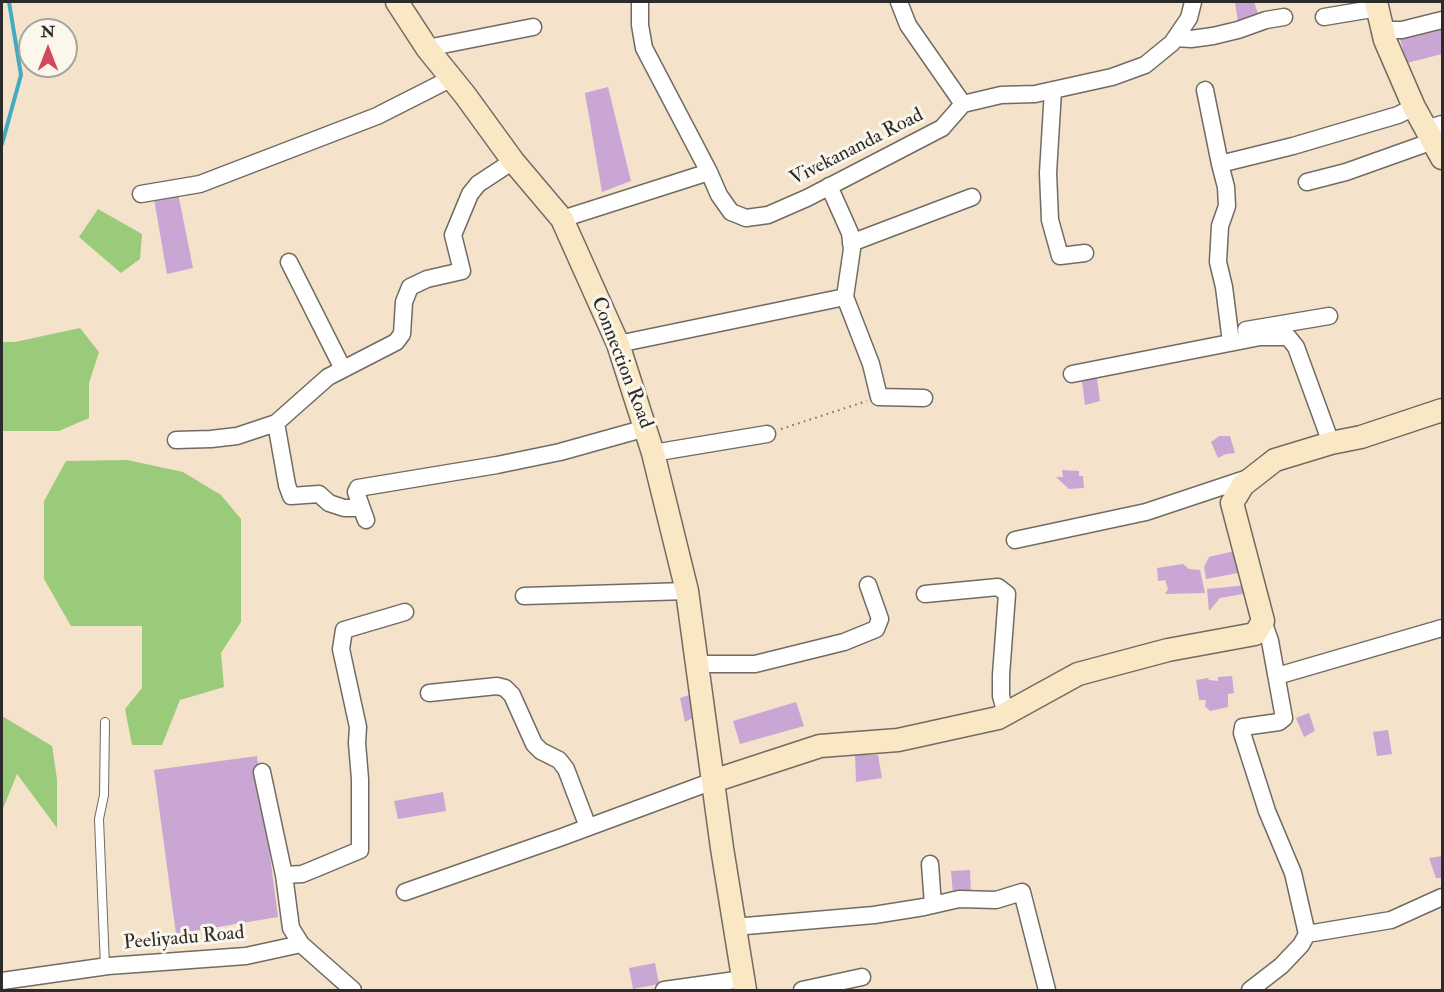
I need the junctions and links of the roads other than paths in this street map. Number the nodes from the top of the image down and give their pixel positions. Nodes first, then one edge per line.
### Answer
1 (398, 2) edge
2 (640, 2) edge
3 (899, 2) edge
4 (1193, 2) edge
5 (1377, 5) edge
6 (1284, 17) dead end
7 (1324, 17) dead end
8 (1443, 20) edge
9 (533, 27) dead end
10 (1382, 30) junction
11 (1176, 38) junction
12 (427, 48) junction
13 (452, 78) junction
14 (1053, 90) junction
15 (1205, 90) dead end
16 (963, 104) junction
17 (1414, 107) junction
18 (1436, 138) edge
19 (513, 161) junction
20 (1220, 164) junction
21 (709, 172) junction
22 (1307, 182) dead end
23 (830, 186) junction
24 (141, 194) dead end
25 (972, 197) dead end
26 (562, 219) junction
27 (851, 243) junction
28 (1085, 253) dead end
29 (289, 262) dead end
30 (845, 297) junction
31 (1329, 316) dead end
32 (1231, 337) junction
33 (618, 344) junction
34 (343, 369) junction
35 (1072, 374) dead end
36 (924, 398) dead end
37 (1443, 410) edge
38 (276, 423) junction
39 (646, 428) junction
40 (767, 434) road end
41 (176, 440) dead end
42 (1331, 443) junction
43 (654, 453) junction
44 (1252, 476) junction
45 (1016, 540) dead end
46 (868, 585) dead end
47 (687, 591) junction
48 (925, 594) dead end
49 (524, 596) dead end
50 (405, 612) dead end
51 (1263, 621) junction
52 (1443, 628) edge
53 (698, 664) junction
54 (1277, 676) junction
55 (429, 693) dead end
56 (1006, 714) junction
57 (105, 722) dead end
58 (262, 772) dead end
59 (712, 781) junction
60 (588, 827) junction
61 (930, 864) dead end
62 (284, 875) junction
63 (405, 892) dead end
64 (1443, 897) edge
65 (933, 905) junction
66 (734, 927) junction
67 (1306, 934) junction
68 (301, 944) junction
69 (105, 967) junction
70 (862, 977) dead end
71 (2, 981) edge
72 (744, 985) edge
73 (353, 990) edge
74 (664, 990) edge
75 (802, 990) edge
76 (1047, 990) edge
77 (1250, 990) edge

1 - 12 street, Connection Road
2 - 21 street, Vivekananda Road
3 - 16 street
4 - 11 street
5 - 7 street
5 - 10 street
6 - 11 street
8 - 10 street
9 - 12 street
10 - 17 street
11 - 14 street
12 - 13 street, Connection Road
13 - 19 street, Connection Road
13 - 24 street
14 - 16 street
14 - 28 street
15 - 20 street
16 - 23 street, Vivekananda Road
17 - 18 street
17 - 20 street
18 - 22 street
19 - 26 street, Connection Road
19 - 34 street
20 - 32 street
21 - 23 street, Vivekananda Road
21 - 26 street
23 - 27 street
25 - 27 street
26 - 33 street, Connection Road
27 - 30 street
29 - 34 street
30 - 33 street
30 - 36 street
31 - 32 street
32 - 35 street
32 - 42 street
33 - 39 street, Connection Road
34 - 38 street
37 - 42 street
38 - 39 street
38 - 41 street
39 - 43 street, Connection Road
40 - 43 street
42 - 44 street
43 - 47 street, Connection Road
44 - 45 street
44 - 51 street
46 - 53 street
47 - 49 street
47 - 53 street, Connection Road
48 - 56 street
50 - 62 street
51 - 54 street
51 - 56 street
52 - 54 street
53 - 59 street, Connection Road
54 - 67 street
55 - 60 street
56 - 59 street
57 - 69 lane
58 - 62 street
59 - 60 street
59 - 66 street, Connection Road
60 - 63 street
61 - 65 street
62 - 68 street
64 - 67 street
65 - 66 street
65 - 76 street
66 - 72 street, Connection Road
67 - 77 street
68 - 69 street, Peeliyadu Road
68 - 73 street
69 - 71 street, Peeliyadu Road
70 - 75 street
72 - 74 street

